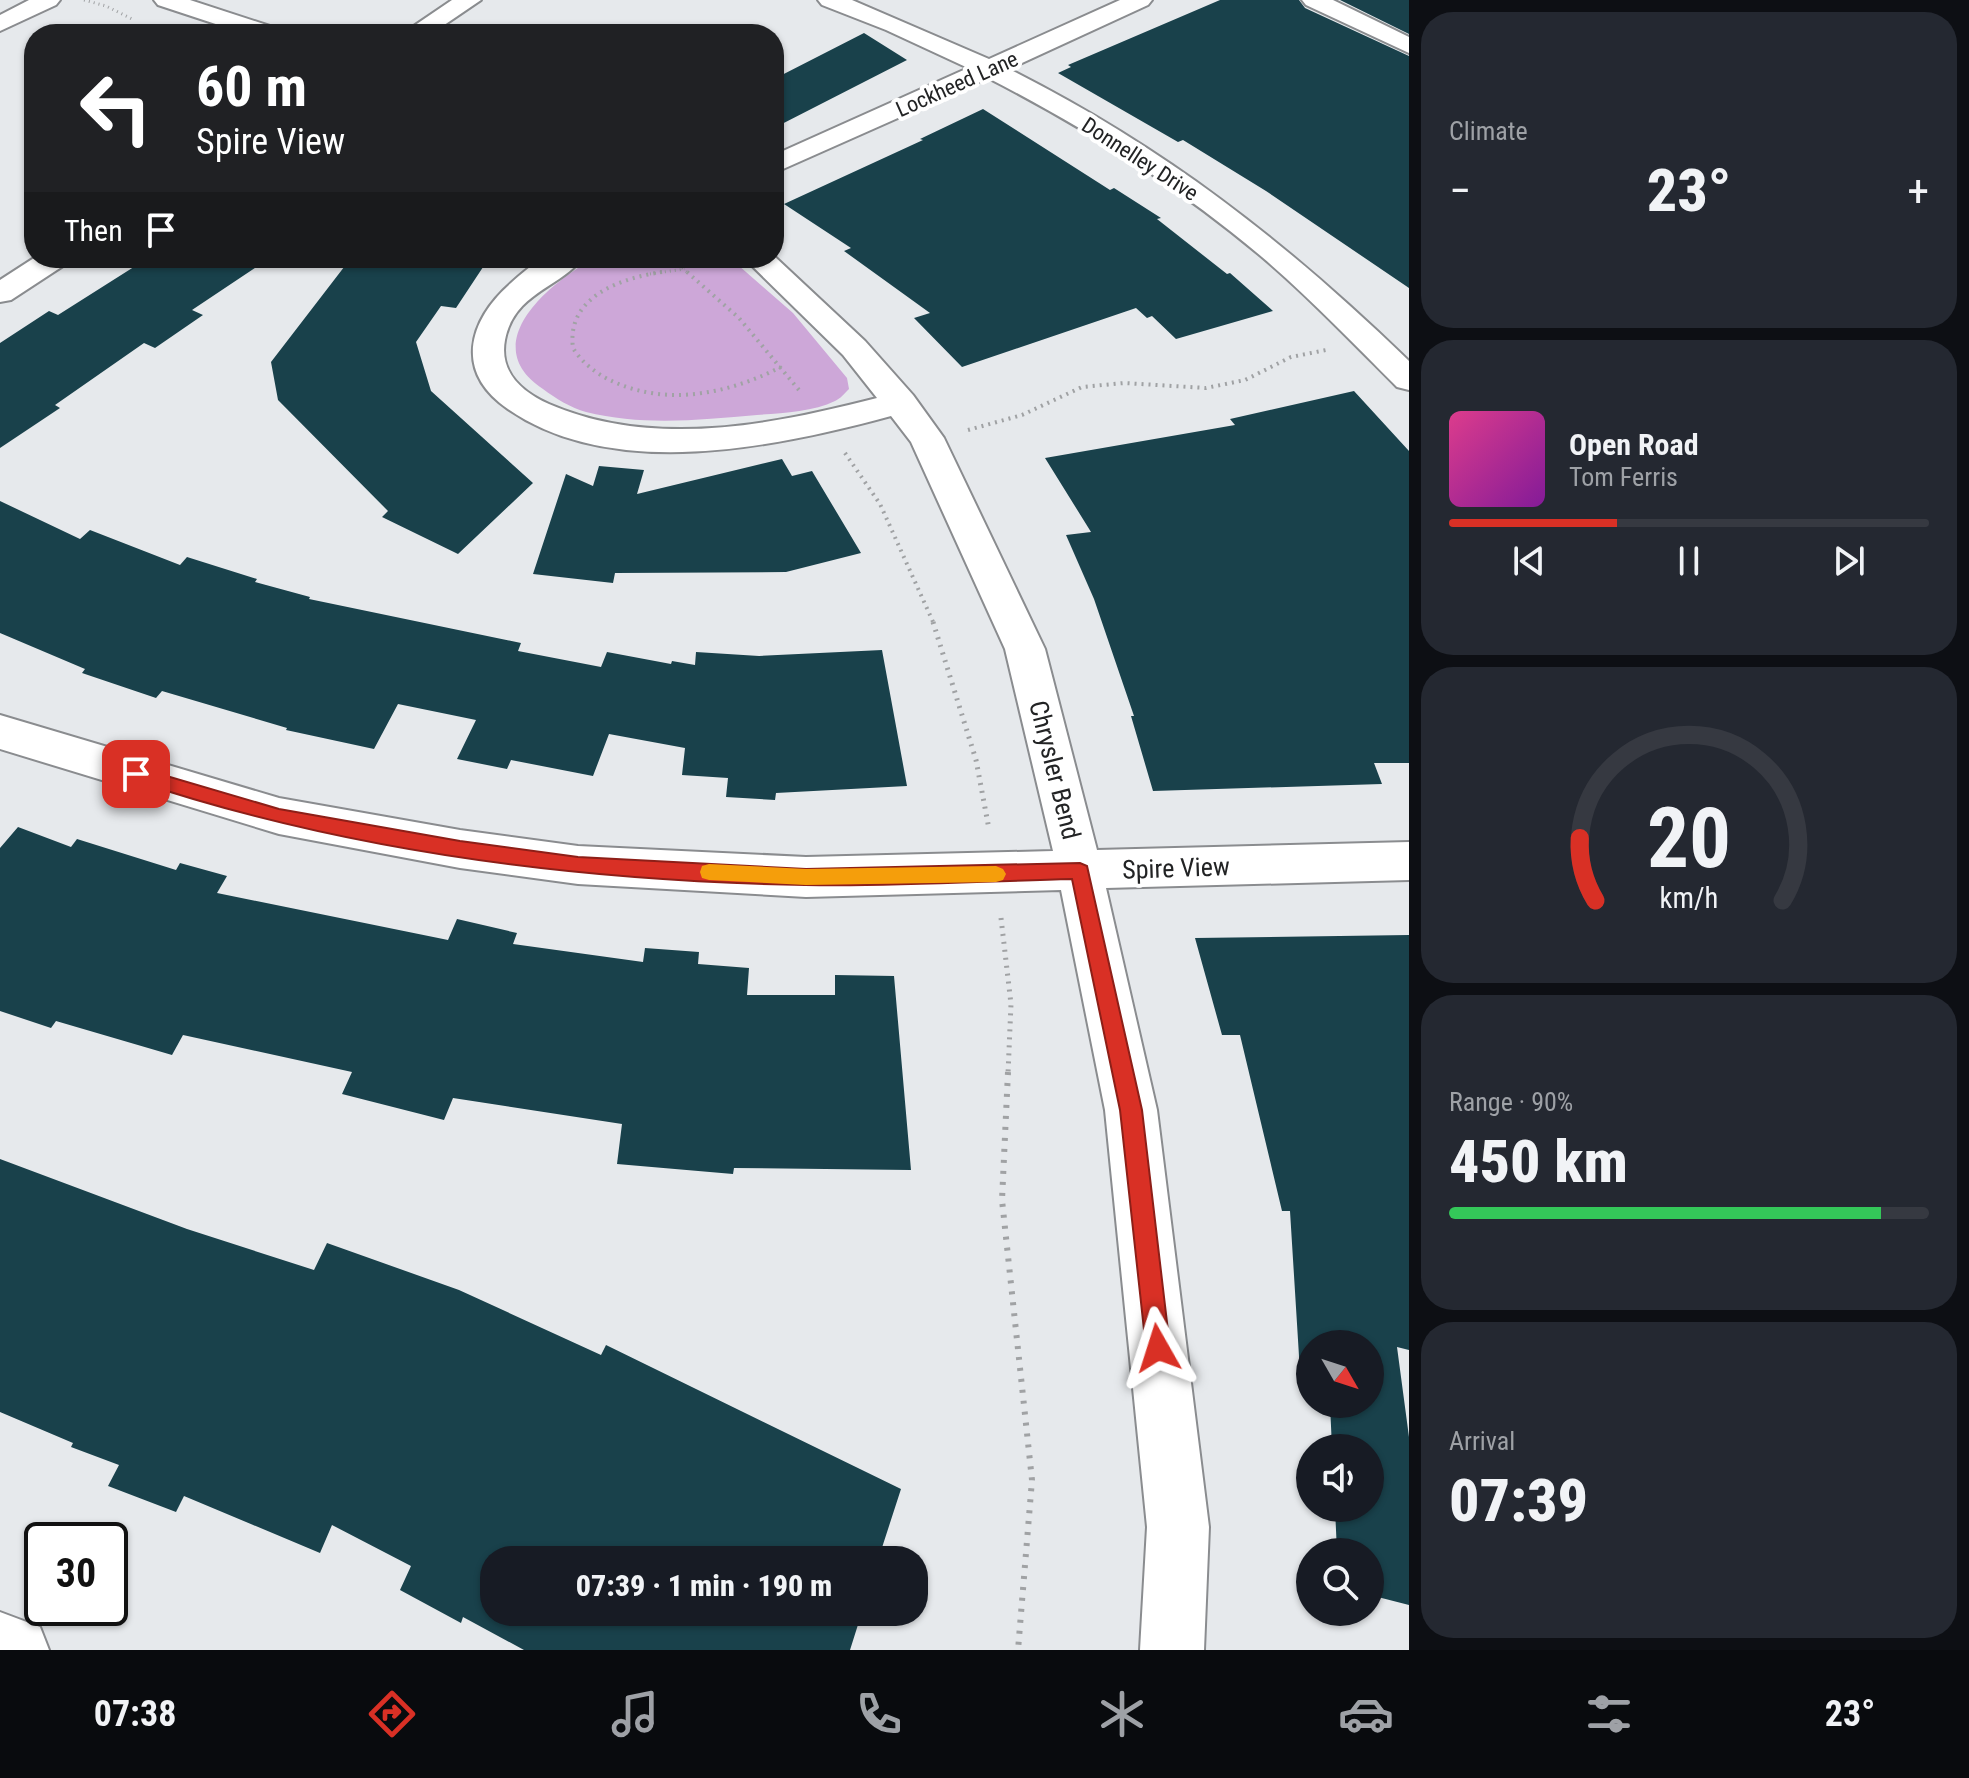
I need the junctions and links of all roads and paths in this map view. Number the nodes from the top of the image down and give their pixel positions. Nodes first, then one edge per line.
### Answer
1 (48, 0) edge
2 (83, 0) edge
3 (166, 0) edge
4 (469, 0) edge
5 (830, 0) edge
6 (1140, 0) edge
7 (1314, 0) edge
8 (133, 20) dead end
9 (0, 24) edge
10 (239, 24) edge
11 (430, 24) edge
12 (1409, 46) edge
13 (989, 70) junction
14 (784, 161) edge
15 (39, 268) edge
16 (551, 268) edge
17 (770, 268) edge
18 (686, 269) joint
19 (0, 293) edge
20 (1330, 349) dead end
21 (781, 367) junction
22 (1409, 380) edge
23 (901, 403) junction
24 (825, 424) junction
25 (968, 430) dead end
26 (0, 732) edge
27 (991, 836) dead end
28 (1409, 861) edge
29 (1080, 871) junction
30 (1001, 916) dead end
31 (0, 1644) edge
32 (17, 1650) edge
33 (1018, 1650) edge
34 (1172, 1650) edge

1 - 9 street
2 - 8 path
3 - 10 street
4 - 11 street
5 - 13 street, Donnelley Drive
6 - 13 street, Lockheed Lane
7 - 12 street
13 - 14 street, Lockheed Lane
13 - 22 street, Donnelley Drive
15 - 19 street
16 - 24 street
17 - 23 street, Chrysler Bend
18 - 21 path
18 - 21 path
20 - 25 path
21 - 24 path
23 - 24 street
23 - 29 street, Chrysler Bend
24 - 27 path
26 - 29 street, Spire View
28 - 29 street, Spire View
29 - 34 street, Chrysler Bend
30 - 33 path
31 - 32 street

